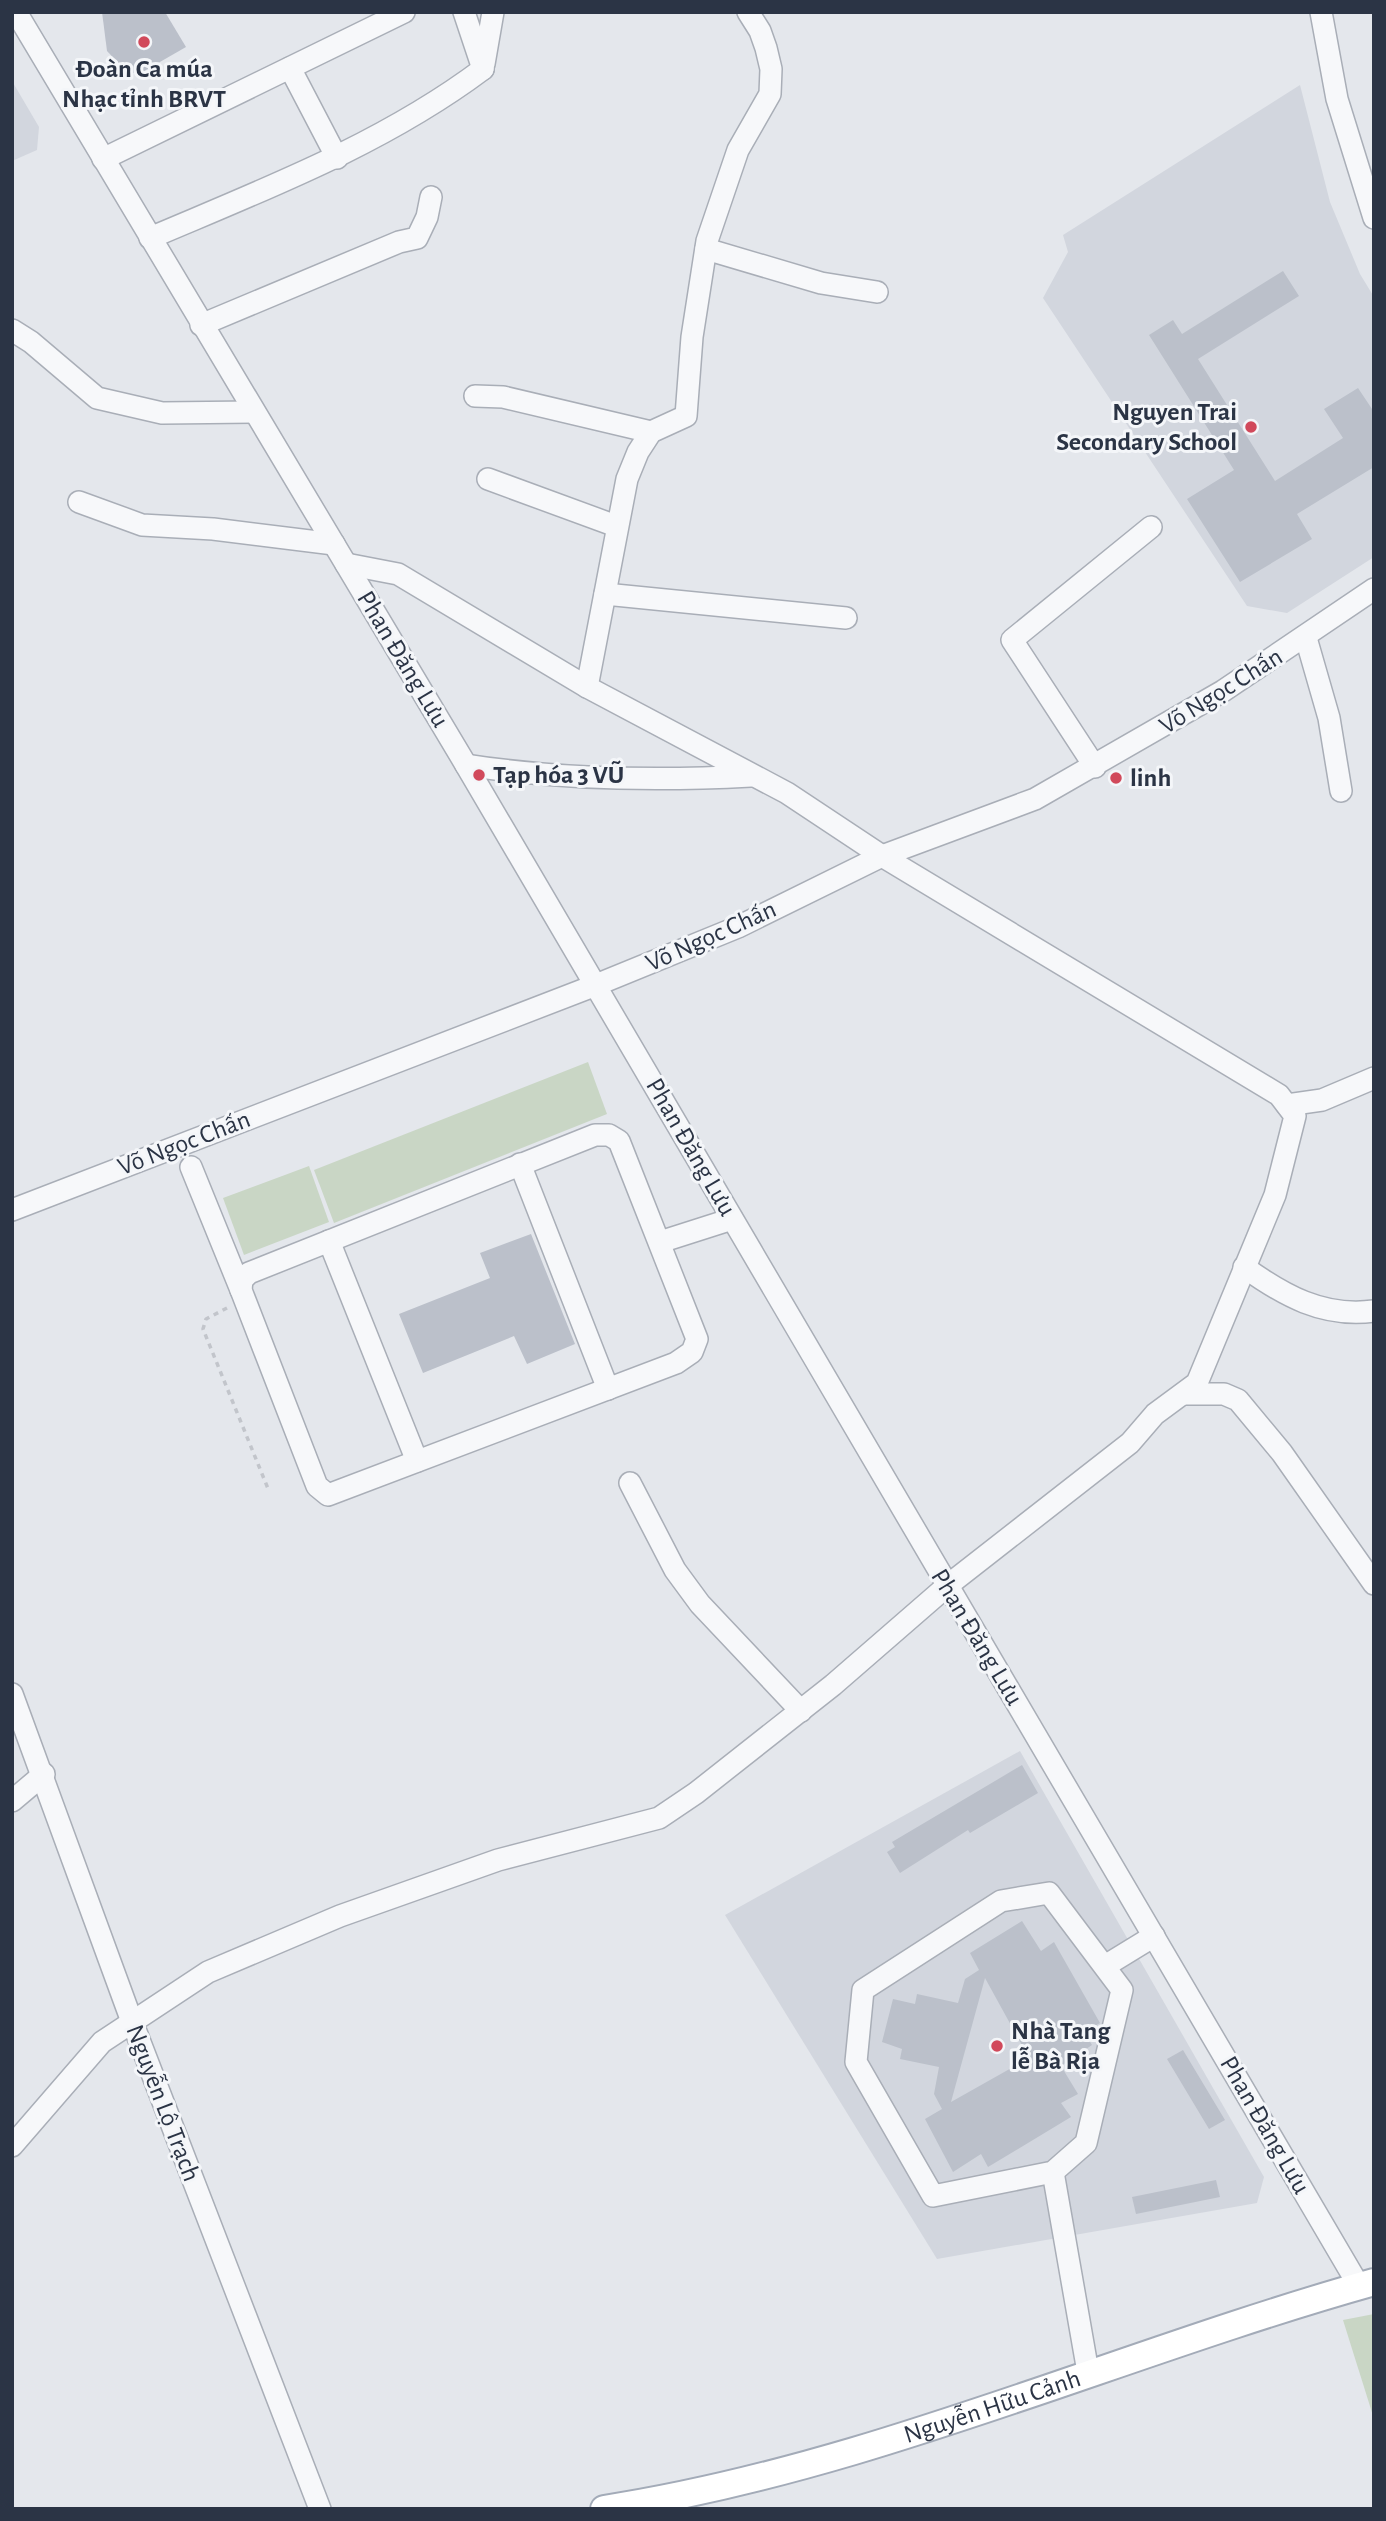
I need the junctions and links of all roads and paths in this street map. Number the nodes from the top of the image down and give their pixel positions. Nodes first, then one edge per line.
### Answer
1 (16, 12) edge
2 (404, 12) edge
3 (464, 12) edge
4 (493, 12) edge
5 (748, 12) edge
6 (1321, 12) edge
7 (290, 68) junction
8 (483, 69) junction
9 (337, 158) junction
10 (103, 159) junction
11 (431, 197) dead end
12 (1374, 218) edge
13 (150, 238) junction
14 (706, 249) junction
15 (877, 292) dead end
16 (201, 325) junction
17 (12, 330) edge
18 (475, 396) dead end
19 (254, 412) junction
20 (651, 432) junction
21 (488, 479) dead end
22 (79, 502) dead end
23 (617, 526) junction
24 (1151, 527) dead end
25 (334, 544) junction
26 (346, 564) junction
27 (1374, 589) edge
28 (605, 594) junction
29 (846, 618) dead end
30 (1306, 638) junction
31 (587, 687) junction
32 (466, 765) junction
33 (1094, 768) junction
34 (754, 776) junction
35 (1341, 791) dead end
36 (882, 856) junction
37 (596, 985) junction
38 (1374, 1078) edge
39 (1287, 1105) junction
40 (520, 1164) junction
41 (191, 1167) dead end
42 (12, 1210) edge
43 (732, 1219) junction
44 (329, 1241) junction
45 (660, 1242) junction
46 (1244, 1267) junction
47 (243, 1296) junction
48 (1374, 1311) edge
49 (608, 1389) junction
50 (1184, 1394) junction
51 (417, 1461) junction
52 (630, 1483) dead end
53 (269, 1491) dead end
54 (1374, 1584) edge
55 (947, 1586) junction
56 (12, 1694) edge
57 (801, 1710) junction
58 (44, 1774) junction
59 (12, 1801) edge
60 (1154, 1936) junction
61 (1105, 1966) junction
62 (131, 2020) junction
63 (12, 2146) edge
64 (1053, 2172) junction
65 (1366, 2284) edge
66 (1088, 2372) junction
67 (320, 2509) edge
68 (604, 2509) edge

1 - 10 street, Phan Đăng Lưu
2 - 7 street
3 - 8 street
4 - 8 street
5 - 14 street
6 - 12 street
7 - 9 street
7 - 10 street
8 - 9 street
9 - 13 street
10 - 13 street, Phan Đăng Lưu
11 - 16 street
13 - 16 street, Phan Đăng Lưu
14 - 15 street
14 - 20 street
16 - 19 street, Phan Đăng Lưu
17 - 19 street
18 - 20 street
19 - 25 street, Phan Đăng Lưu
20 - 23 street
21 - 23 street
22 - 25 street
23 - 28 street
24 - 33 street
25 - 26 street, Phan Đăng Lưu
26 - 31 street
26 - 32 street, Phan Đăng Lưu
27 - 30 street, Võ Ngọc Chấn
28 - 29 street
28 - 31 street
30 - 33 street, Võ Ngọc Chấn
30 - 35 street
31 - 34 street
32 - 34 street
32 - 37 street, Phan Đăng Lưu
33 - 36 street, Võ Ngọc Chấn
34 - 36 street
36 - 37 street, Võ Ngọc Chấn
36 - 39 street
37 - 42 street, Võ Ngọc Chấn
37 - 43 street, Phan Đăng Lưu
38 - 39 street
39 - 46 street
40 - 44 street
40 - 45 street
40 - 49 street
41 - 47 street
43 - 45 street
43 - 55 street, Phan Đăng Lưu
44 - 47 street
44 - 51 street
45 - 49 street
46 - 48 street
46 - 50 street
47 - 51 street
47 - 53 path
49 - 51 street
50 - 54 street
50 - 55 street
52 - 57 street
55 - 57 street
55 - 60 street, Phan Đăng Lưu
56 - 58 street, Nguyễn Lộ Trạch
57 - 62 street
58 - 59 street
58 - 62 street, Nguyễn Lộ Trạch
60 - 61 street
60 - 65 street, Phan Đăng Lưu
61 - 64 street
61 - 64 street
62 - 63 street
62 - 67 street, Nguyễn Lộ Trạch
64 - 66 street
65 - 66 main road, Nguyễn Hữu Cảnh
66 - 68 main road, Nguyễn Hữu Cảnh

